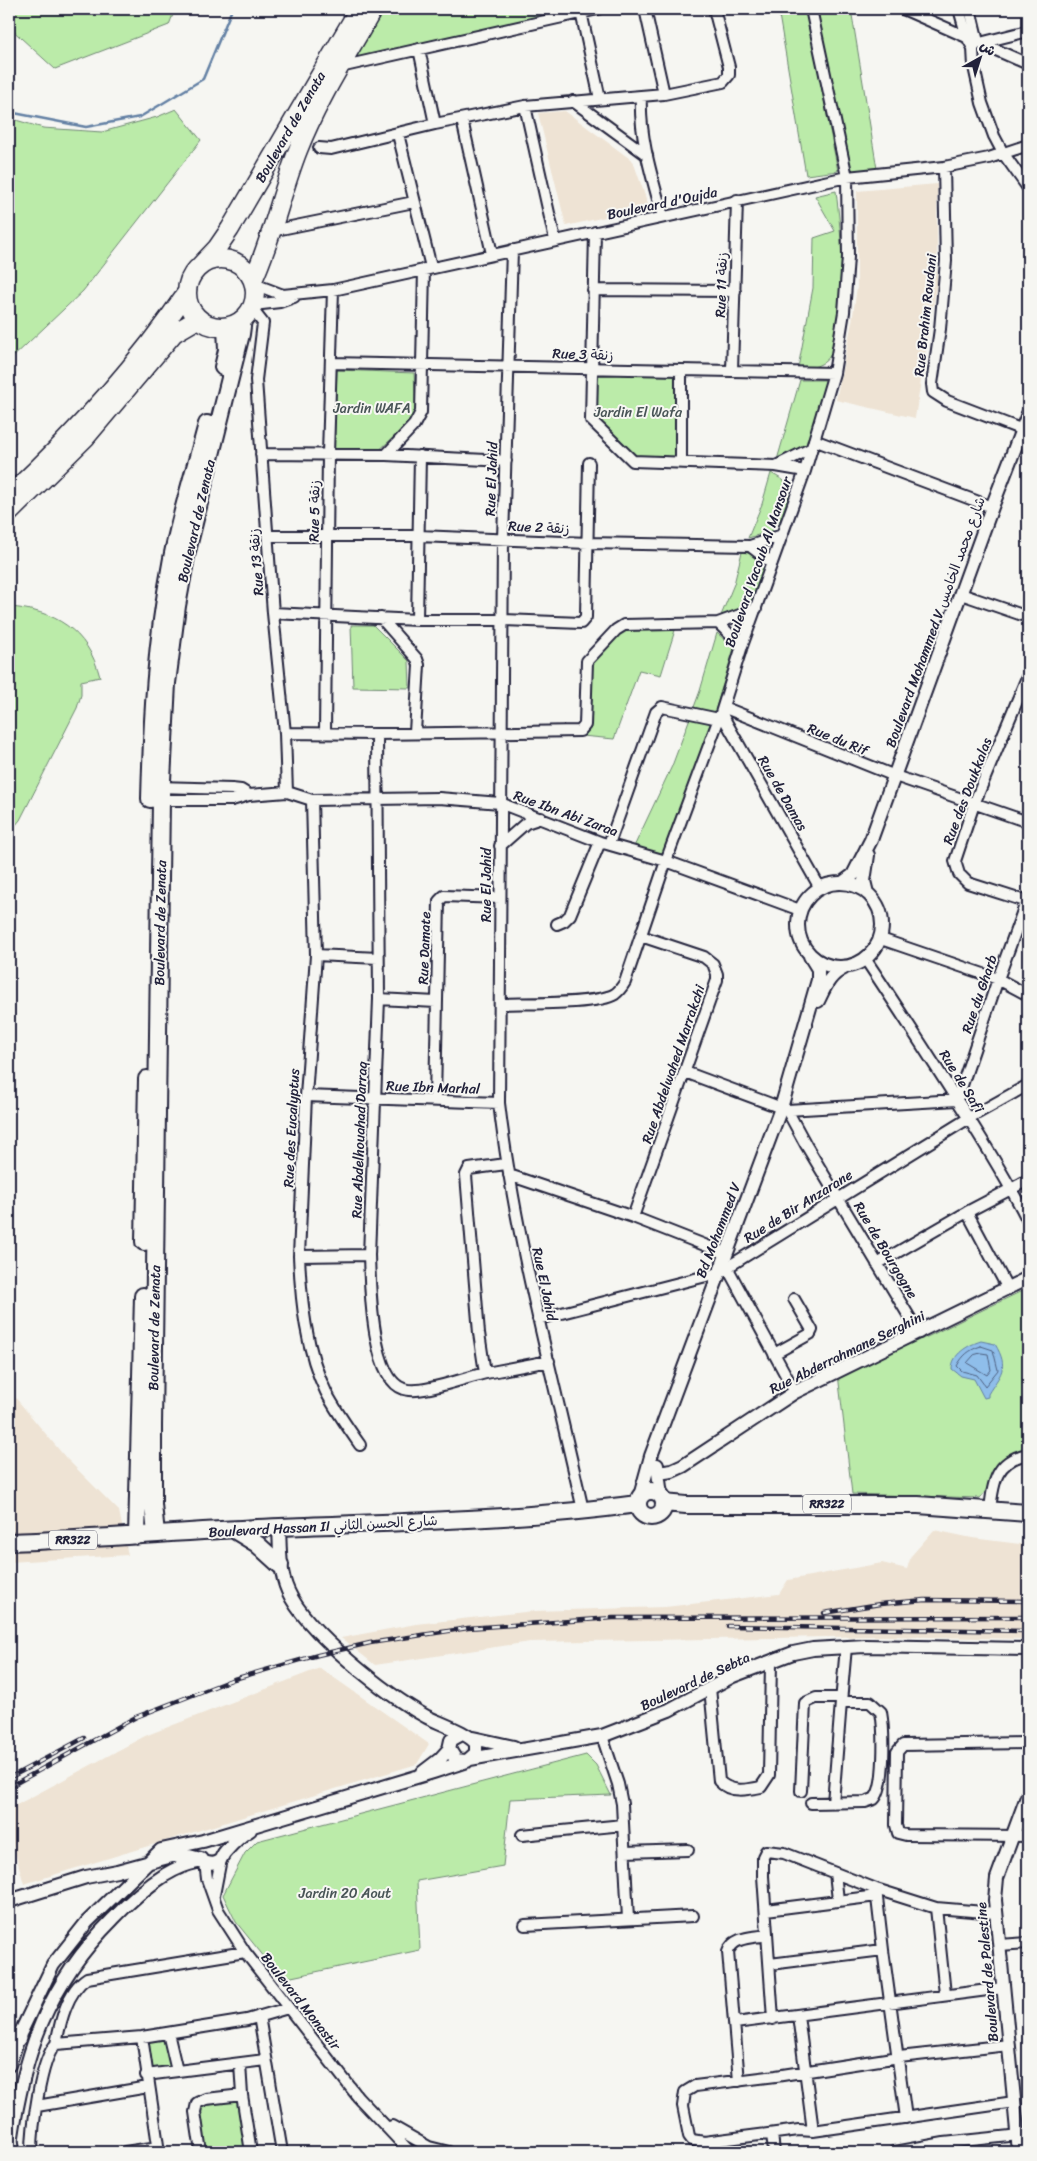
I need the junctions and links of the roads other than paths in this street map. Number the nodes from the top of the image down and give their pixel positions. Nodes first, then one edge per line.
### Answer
1 (359, 9) edge
2 (374, 9) edge
3 (598, 9) edge
4 (645, 9) edge
5 (714, 9) edge
6 (811, 9) edge
7 (903, 9) edge
8 (959, 9) edge
9 (970, 9) edge
10 (577, 11) edge
11 (1028, 31) edge
12 (966, 37) junction
13 (977, 45) junction
14 (419, 49) junction
15 (1028, 64) edge
16 (340, 67) junction
17 (664, 94) junction
18 (641, 96) junction
19 (600, 99) junction
20 (573, 101) junction
21 (526, 106) junction
22 (462, 120) junction
23 (435, 124) junction
24 (398, 134) junction
25 (1028, 145) edge
26 (319, 148) dead end
27 (1003, 153) junction
28 (647, 155) junction
29 (944, 167) junction
30 (847, 177) junction
31 (1028, 188) edge
32 (737, 200) junction
33 (414, 202) junction
34 (663, 216) junction
35 (271, 232) junction
36 (595, 232) junction
37 (555, 240) junction
38 (512, 250) junction
39 (492, 254) junction
40 (199, 267) junction
41 (428, 268) junction
42 (254, 282) junction
43 (333, 290) junction
44 (592, 290) junction
45 (735, 291) junction
46 (187, 292) junction
47 (302, 294) junction
48 (250, 311) junction
49 (198, 319) junction
50 (226, 327) junction
51 (332, 363) junction
52 (423, 364) junction
53 (508, 365) junction
54 (593, 368) junction
55 (681, 371) junction
56 (732, 371) junction
57 (834, 373) junction
58 (1028, 414) edge
59 (1025, 431) edge
60 (813, 444) junction
61 (262, 454) junction
62 (328, 454) junction
63 (386, 455) junction
64 (420, 456) junction
65 (506, 460) junction
66 (589, 463) dead end
67 (680, 463) junction
68 (776, 466) junction
69 (805, 470) junction
70 (9, 496) edge
71 (992, 507) junction
72 (9, 512) edge
73 (782, 535) junction
74 (268, 536) junction
75 (327, 536) junction
76 (419, 536) junction
77 (503, 539) junction
78 (588, 543) junction
79 (750, 546) junction
80 (772, 563) junction
81 (961, 594) junction
82 (756, 609) junction
83 (273, 614) junction
84 (326, 616) junction
85 (1028, 617) edge
86 (381, 618) junction
87 (417, 620) junction
88 (504, 620) junction
89 (718, 623) junction
90 (742, 646) junction
91 (1028, 675) edge
92 (721, 713) junction
93 (325, 732) junction
94 (415, 732) junction
95 (502, 732) junction
96 (285, 733) junction
97 (377, 734) junction
98 (157, 755) junction
99 (895, 776) junction
100 (287, 792) junction
101 (156, 794) junction
102 (378, 797) junction
103 (312, 800) junction
104 (500, 803) junction
105 (974, 804) junction
106 (541, 818) junction
107 (1028, 822) edge
108 (871, 840) junction
109 (605, 843) junction
110 (500, 846) junction
111 (666, 861) junction
112 (842, 883) junction
113 (820, 888) junction
114 (867, 893) junction
115 (500, 898) junction
116 (1028, 900) edge
117 (800, 910) junction
118 (557, 924) dead end
119 (641, 936) junction
120 (881, 939) junction
121 (316, 955) junction
122 (810, 956) junction
123 (378, 958) junction
124 (866, 960) junction
125 (844, 968) junction
126 (998, 979) junction
127 (1028, 995) edge
128 (379, 999) junction
129 (436, 1002) junction
130 (500, 1004) junction
131 (806, 1026) junction
132 (685, 1072) junction
133 (1028, 1085) edge
134 (306, 1096) junction
135 (374, 1099) junction
136 (434, 1100) junction
137 (957, 1100) junction
138 (499, 1103) junction
139 (784, 1109) junction
140 (969, 1118) junction
141 (506, 1164) junction
142 (509, 1175) junction
143 (1028, 1180) edge
144 (1012, 1189) junction
145 (838, 1197) junction
146 (967, 1212) junction
147 (633, 1217) junction
148 (1028, 1221) edge
149 (725, 1253) junction
150 (369, 1255) junction
151 (299, 1256) junction
152 (877, 1264) junction
153 (722, 1270) junction
154 (1028, 1278) edge
155 (1008, 1288) junction
156 (794, 1299) dead end
157 (538, 1319) junction
158 (919, 1333) junction
159 (774, 1354) junction
160 (549, 1361) junction
161 (484, 1373) junction
162 (795, 1392) junction
163 (360, 1444) dead end
164 (656, 1444) junction
165 (1028, 1454) edge
166 (658, 1473) junction
167 (663, 1499) junction
168 (639, 1500) junction
169 (146, 1504) junction
170 (583, 1510) junction
171 (990, 1510) junction
172 (1028, 1513) edge
173 (279, 1527) junction
174 (234, 1530) junction
175 (156, 1534) junction
176 (137, 1536) junction
177 (9, 1542) edge
178 (280, 1565) junction
179 (846, 1647) junction
180 (1028, 1650) edge
181 (771, 1662) junction
182 (710, 1688) junction
183 (841, 1700) junction
184 (424, 1715) junction
185 (468, 1736) junction
186 (602, 1736) junction
187 (1028, 1743) edge
188 (449, 1747) junction
189 (524, 1749) junction
190 (467, 1760) junction
191 (416, 1776) junction
192 (800, 1791) dead end
193 (1028, 1794) edge
194 (833, 1802) junction
195 (811, 1803) dead end
196 (259, 1824) junction
197 (623, 1825) junction
198 (522, 1835) dead end
199 (1013, 1836) junction
200 (1028, 1836) edge
201 (207, 1840) junction
202 (161, 1850) junction
203 (688, 1850) dead end
204 (625, 1852) junction
205 (222, 1857) junction
206 (203, 1861) junction
207 (145, 1864) junction
208 (109, 1873) junction
209 (835, 1873) junction
210 (86, 1877) junction
211 (118, 1890) junction
212 (877, 1892) junction
213 (838, 1900) junction
214 (9, 1901) edge
215 (214, 1901) junction
216 (936, 1908) junction
217 (766, 1910) junction
218 (996, 1913) junction
219 (693, 1916) dead end
220 (628, 1919) junction
221 (526, 1925) dead end
222 (766, 1935) junction
223 (1028, 1943) edge
224 (1000, 1945) junction
225 (883, 1950) junction
226 (245, 1952) junction
227 (770, 1964) junction
228 (1003, 1988) junction
229 (945, 1994) junction
230 (891, 2002) junction
231 (288, 2008) junction
232 (798, 2015) junction
233 (259, 2016) junction
234 (773, 2019) junction
235 (735, 2023) junction
236 (168, 2033) junction
237 (142, 2037) junction
238 (13, 2042) edge
239 (56, 2044) junction
240 (1009, 2045) junction
241 (899, 2057) junction
242 (265, 2060) junction
243 (240, 2064) junction
244 (9, 2065) edge
245 (177, 2071) junction
246 (804, 2072) junction
247 (146, 2075) junction
248 (739, 2081) junction
249 (148, 2087) junction
250 (242, 2094) junction
251 (1014, 2102) junction
252 (37, 2106) junction
253 (372, 2113) junction
254 (906, 2118) junction
255 (813, 2131) junction
256 (772, 2134) junction
257 (1022, 2134) edge
258 (11, 2143) edge
259 (946, 2148) edge
260 (159, 2150) edge
261 (435, 2150) edge
262 (32, 2152) edge
263 (125, 2152) edge
264 (201, 2152) edge
265 (251, 2152) edge
266 (282, 2152) edge
267 (410, 2152) edge
268 (418, 2152) edge
269 (449, 2152) edge
270 (774, 2152) edge
271 (894, 2152) edge
272 (1019, 2152) edge

1 - 40 highway, Boulevard de Zenata
2 - 16 highway, Boulevard de Zenata
3 - 10 street
4 - 17 street
5 - 17 street
6 - 30 street, Boulevard Yacoub Al Mansour
7 - 12 street
8 - 12 street
9 - 13 street
10 - 14 street
10 - 19 street
11 - 13 street
12 - 13 street
13 - 15 street
13 - 27 street
14 - 16 street
14 - 23 street
16 - 35 highway, Boulevard de Zenata
17 - 18 street
18 - 19 street
18 - 28 street
19 - 20 street
20 - 21 street
20 - 28 street
21 - 22 street
21 - 37 street
22 - 23 street
22 - 39 street
23 - 24 street
24 - 26 street
24 - 33 street
25 - 27 street, Boulevard d'Oujda
27 - 29 street, Boulevard d'Oujda
27 - 31 street
28 - 34 street
29 - 30 street, Boulevard d'Oujda
29 - 59 street, Rue Brahim Roudani
30 - 32 street, Boulevard d'Oujda
30 - 57 street, Boulevard Yacoub Al Mansour
32 - 34 street, Boulevard d'Oujda
32 - 45 street, Rue 11 زنقة
33 - 35 street
33 - 41 street
34 - 36 street, Boulevard d'Oujda
35 - 42 highway, Boulevard de Zenata
36 - 37 street, Boulevard d'Oujda
36 - 44 street
37 - 38 street, Boulevard d'Oujda
38 - 39 street, Boulevard d'Oujda
38 - 53 street, Rue El Jahid
39 - 41 street, Boulevard d'Oujda
40 - 42 highway
40 - 46 highway
41 - 43 street, Boulevard d'Oujda
41 - 52 street
42 - 47 street, Boulevard d'Oujda
42 - 48 highway
43 - 47 street, Boulevard d'Oujda
43 - 51 street, Rue 5 زنقة
44 - 45 street
44 - 54 street
45 - 56 street, Rue 11 زنقة
46 - 49 highway
46 - 70 highway
47 - 48 street, Boulevard d'Oujda
48 - 50 highway
48 - 61 street, Rue 13 زنقة
48 - 98 main road, Boulevard de Zenata
49 - 50 highway
49 - 72 highway
50 - 98 main road, Boulevard de Zenata
51 - 52 street, Rue 3 زنقة
51 - 62 street, Rue 5 زنقة
52 - 53 street, Rue 3 زنقة
52 - 63 street
53 - 54 street, Rue 3 زنقة
53 - 65 street, Rue El Jahid
54 - 55 street, Rue 3 زنقة
54 - 67 street
55 - 56 street, Rue 3 زنقة
55 - 67 street
56 - 57 street, Rue 3 زنقة
57 - 60 street, Boulevard Yacoub Al Mansour
58 - 59 street, Boulevard Mohammed V شارع محمد الخامس
59 - 71 street, Boulevard Mohammed V شارع محمد الخامس
60 - 68 street
60 - 69 street, Boulevard Yacoub Al Mansour
60 - 71 street
61 - 62 street
61 - 74 street, Rue 13 زنقة
62 - 63 street
62 - 75 street, Rue 5 زنقة
63 - 64 street
64 - 65 street
64 - 76 street
65 - 77 street, Rue El Jahid
66 - 78 street
67 - 68 street
68 - 69 street
69 - 73 street, Boulevard Yacoub Al Mansour
71 - 81 street, Boulevard Mohammed V شارع محمد الخامس
73 - 79 street, Rue 2 زنقة
73 - 80 street, Boulevard Yacoub Al Mansour
74 - 75 street, Rue 2 زنقة
74 - 83 street, Rue 13 زنقة
75 - 76 street, Rue 2 زنقة
75 - 84 street, Rue 5 زنقة
76 - 77 street, Rue 2 زنقة
76 - 87 street
77 - 78 street, Rue 2 زنقة
77 - 88 street, Rue El Jahid
78 - 79 street, Rue 2 زنقة
78 - 88 street
79 - 80 street
80 - 82 street, Boulevard Yacoub Al Mansour
81 - 85 street
81 - 99 street, Boulevard Mohammed V شارع محمد الخامس
82 - 89 street
82 - 90 street, Boulevard Yacoub Al Mansour
83 - 84 street
83 - 96 street, Rue 13 زنقة
84 - 86 street
84 - 93 street, Rue 5 زنقة
86 - 87 street
86 - 94 street
87 - 88 street
88 - 95 street, Rue El Jahid
89 - 90 street
89 - 95 street
90 - 92 street, Boulevard Yacoub Al Mansour
91 - 105 street, Rue des Doukkalas
92 - 99 street, Rue du Rif
92 - 109 street, Rue du Rif
92 - 111 street, Boulevard Yacoub Al Mansour
92 - 113 street, Rue de Damas
93 - 96 street
93 - 97 street
94 - 95 street
94 - 97 street
95 - 104 street, Rue El Jahid
96 - 100 street, Rue 13 زنقة
97 - 102 street, Rue Abdelhouahad Darraq
98 - 101 main road, Boulevard de Zenata
99 - 105 street, Rue du Rif
99 - 108 street, Boulevard Mohammed V شارع محمد الخامس
100 - 101 street
100 - 103 street
101 - 169 main road, Boulevard de Zenata
102 - 103 street, Rue Ibn Abi Zaraa
102 - 104 street, Rue Ibn Abi Zaraa
102 - 123 street, Rue Abdelhouahad Darraq
103 - 121 street, Rue des Eucalyptus
104 - 106 street, Rue Ibn Abi Zaraa
104 - 110 street, Rue El Jahid
105 - 107 street, Rue du Rif
105 - 116 street, Rue des Doukkalas
106 - 109 street, Rue Ibn Abi Zaraa
106 - 110 street
108 - 112 street, Boulevard Mohammed V شارع محمد الخامس
108 - 114 street, Boulevard Mohammed V شارع محمد الخامس
109 - 111 street, Rue Ibn Abi Zaraa
109 - 118 street
110 - 115 street, Rue El Jahid
111 - 117 street, Rue Ibn Abi Zaraa
111 - 119 street, Boulevard Yacoub Al Mansour
112 - 113 street
112 - 114 street
113 - 117 street
114 - 120 street
115 - 129 street, Rue Damate
115 - 130 street, Rue El Jahid
116 - 126 street, Rue du Gharb
117 - 122 street
119 - 130 street, Boulevard Yacoub Al Mansour
119 - 132 street, Rue Abdelwahed Marrakchi
120 - 124 street
120 - 126 street
121 - 123 street
121 - 134 street, Rue des Eucalyptus
122 - 125 street
122 - 131 street, Bd Mohammed V
123 - 128 street, Rue Abdelhouahad Darraq
124 - 125 street
124 - 137 street, Rue de Safi
125 - 131 street, Bd Mohammed V
126 - 127 street
126 - 137 street, Rue du Gharb
128 - 129 street, Rue Damate
128 - 135 street, Rue Abdelhouahad Darraq
129 - 136 street
130 - 138 street, Rue El Jahid
131 - 139 street, Bd Mohammed V
132 - 139 street
132 - 147 street, Rue Abdelwahed Marrakchi
133 - 140 street, Rue de Bir Anzarane
134 - 135 street, Rue Ibn Marhal
134 - 151 street, Rue des Eucalyptus
135 - 136 street, Rue Ibn Marhal
135 - 150 street, Rue Abdelhouahad Darraq
136 - 138 street, Rue Ibn Marhal
137 - 139 street
137 - 140 street, Rue de Safi
138 - 141 street, Rue El Jahid
139 - 145 street, Rue de Bourgogne
139 - 149 street, Bd Mohammed V
140 - 144 street, Rue de Safi
140 - 145 street, Rue de Bir Anzarane
141 - 142 street, Rue El Jahid
141 - 161 street
142 - 147 street
142 - 157 street, Rue El Jahid
143 - 144 street
144 - 146 street
144 - 148 street, Rue de Safi
145 - 152 street, Rue de Bourgogne
145 - 153 street, Rue de Bir Anzarane
146 - 152 street
146 - 155 street
147 - 149 street
149 - 153 street, Bd Mohammed V
150 - 151 street
150 - 161 street, Rue Abdelhouahad Darraq
151 - 163 street, Rue des Eucalyptus
152 - 158 street, Rue de Bourgogne
153 - 157 street, Rue de Bir Anzarane
153 - 159 street
153 - 164 street, Bd Mohammed V
154 - 155 street, Rue Abderrahmane Serghini
155 - 158 street, Rue Abderrahmane Serghini
156 - 159 street
157 - 160 street, Rue El Jahid
158 - 162 street, Rue Abderrahmane Serghini
159 - 162 street
160 - 161 street, Rue Abdelhouahad Darraq
160 - 170 street, Rue El Jahid
162 - 166 street, Rue Abderrahmane Serghini
164 - 166 street, Bd Mohammed V
164 - 168 street, Bd Mohammed V
165 - 171 street
166 - 167 street, Bd Mohammed V
167 - 168 main road, RR322
167 - 168 main road
167 - 171 main road, RR322
168 - 170 main road, Boulevard Hassan II شارع الحسن الثاني / RR322
169 - 175 main road, Boulevard de Zenata
169 - 176 main road, Boulevard de Zenata
170 - 173 main road, Boulevard Hassan II شارع الحسن الثاني / RR322
171 - 172 main road, RR322
173 - 174 main road, Boulevard Hassan II شارع الحسن الثاني / RR322
173 - 178 street, Boulevard de Sebta
174 - 175 main road, Boulevard Hassan II شارع الحسن الثاني / RR322
174 - 178 main road
175 - 176 main road, Boulevard Hassan II شارع الحسن الثاني / RR322
176 - 177 main road, Boulevard Hassan II شارع الحسن الثاني / RR322
178 - 184 street, Boulevard de Sebta
179 - 180 street, Boulevard de Sebta
179 - 181 street, Boulevard de Sebta
179 - 183 street
181 - 182 street, Boulevard de Sebta
181 - 182 street
182 - 186 street, Boulevard de Sebta
183 - 192 street
183 - 194 street
183 - 194 street
184 - 185 street, Boulevard de Sebta
184 - 188 street, Boulevard de Sebta
185 - 188 street
185 - 189 street, Boulevard de Sebta
185 - 190 street
186 - 189 street, Boulevard de Sebta
186 - 197 street
187 - 199 street
188 - 190 street
188 - 191 street
189 - 190 street, Boulevard de Sebta
190 - 191 street, Boulevard de Sebta
191 - 196 street
193 - 199 street, Boulevard de Palestine
194 - 195 street
196 - 201 street
196 - 205 street
197 - 198 street
197 - 204 street
199 - 200 street
199 - 218 street, Boulevard de Palestine
201 - 202 street
201 - 205 street
201 - 206 street
202 - 207 street
202 - 210 street
203 - 204 street
204 - 220 street
205 - 206 street
205 - 215 street
206 - 207 street
206 - 215 street, Boulevard Monastir
206 - 258 street
207 - 208 street
207 - 211 street
208 - 210 street
208 - 211 street
209 - 212 street
209 - 213 street
209 - 217 street
210 - 214 street
211 - 238 street
212 - 213 street
212 - 216 street
212 - 225 street
213 - 217 street
215 - 226 street, Boulevard Monastir
216 - 218 street
216 - 229 street
217 - 222 street
218 - 224 street, Boulevard de Palestine
219 - 220 street
220 - 221 street
222 - 227 street
222 - 235 street
223 - 224 street
224 - 228 street, Boulevard de Palestine
225 - 227 street
225 - 230 street
226 - 231 street, Boulevard Monastir
226 - 239 street
227 - 234 street
228 - 229 street
228 - 240 street, Boulevard de Palestine
229 - 230 street
230 - 232 street
230 - 241 street
231 - 233 street
231 - 253 street, Boulevard Monastir
232 - 234 street
232 - 246 street
233 - 236 street
233 - 242 street
234 - 235 street
235 - 248 street
236 - 237 street
236 - 245 street
237 - 239 street
237 - 247 street
238 - 244 street
239 - 252 street
240 - 241 street
240 - 251 street, Boulevard de Palestine
241 - 246 street
241 - 254 street
242 - 243 street
242 - 266 street
243 - 245 street
243 - 250 street
245 - 247 street
246 - 248 street
246 - 255 street
247 - 249 street
248 - 256 street
249 - 252 street
249 - 260 street
250 - 264 street
250 - 265 street
251 - 254 street
251 - 257 street, Boulevard de Palestine
252 - 262 street
253 - 261 street, Boulevard Monastir
253 - 267 street, Boulevard Monastir
254 - 255 street
255 - 256 street
256 - 270 street
257 - 259 street
257 - 272 street, Boulevard de Palestine
259 - 271 street
260 - 263 street
261 - 268 street
261 - 269 street, Boulevard Monastir

